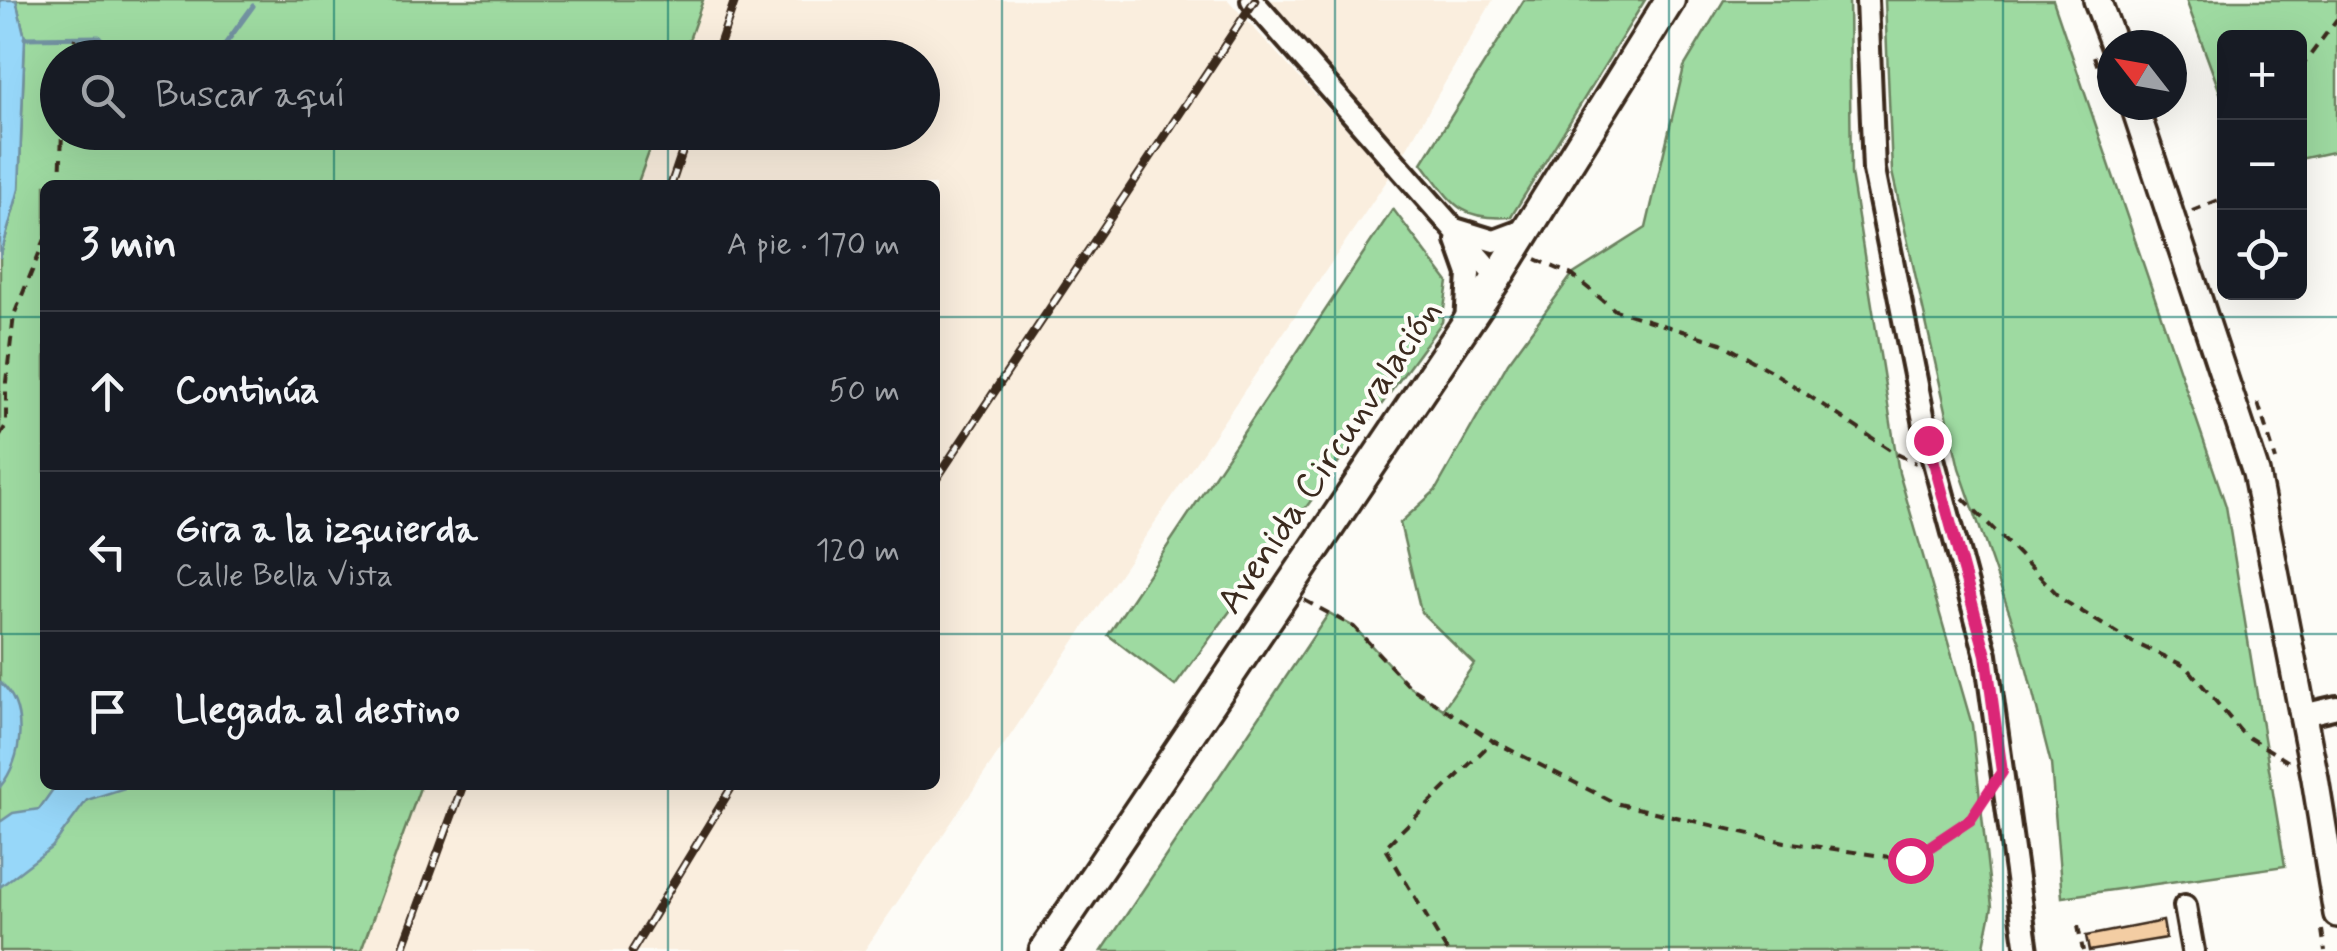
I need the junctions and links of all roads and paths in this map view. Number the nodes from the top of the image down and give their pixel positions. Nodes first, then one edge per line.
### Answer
1 (1252, 0) edge
2 (1670, 0) edge
3 (1867, 0) edge
4 (2097, 0) edge
5 (2337, 19) edge
6 (2108, 30) edge
7 (2307, 59) edge
8 (2139, 120) edge
9 (61, 150) edge
10 (60, 180) edge
11 (2217, 201) edge
12 (2172, 219) junction
13 (1454, 229) junction
14 (1526, 229) junction
15 (40, 251) edge
16 (1496, 278) junction
17 (1466, 323) junction
18 (0, 436) edge
19 (1286, 590) junction
20 (2337, 707) edge
21 (2303, 715) junction
22 (1493, 741) junction
23 (2293, 756) dead end
24 (2002, 772) junction
25 (2296, 774) dead end
26 (2185, 906) dead end
27 (2329, 918) edge
28 (2078, 926) dead end
29 (1044, 951) edge
30 (1448, 951) edge
31 (2026, 951) edge
32 (2082, 951) edge
33 (2193, 951) edge
34 (2326, 951) edge

1 - 13 street
2 - 14 highway, Avenida Circunvalación
3 - 24 street
4 - 6 main road
5 - 7 path
8 - 12 main road
9 - 10 path
11 - 12 path
12 - 21 main road
13 - 14 street
13 - 16 street
13 - 17 street
14 - 16 highway, Avenida Circunvalación
15 - 18 path
16 - 17 highway, Avenida Circunvalación
17 - 19 highway, Avenida Circunvalación
19 - 22 path
19 - 29 highway, Avenida Circunvalación
20 - 21 street
21 - 27 main road
22 - 24 path
22 - 30 path
23 - 25 path
24 - 31 street
26 - 33 street
27 - 34 path
28 - 32 path

